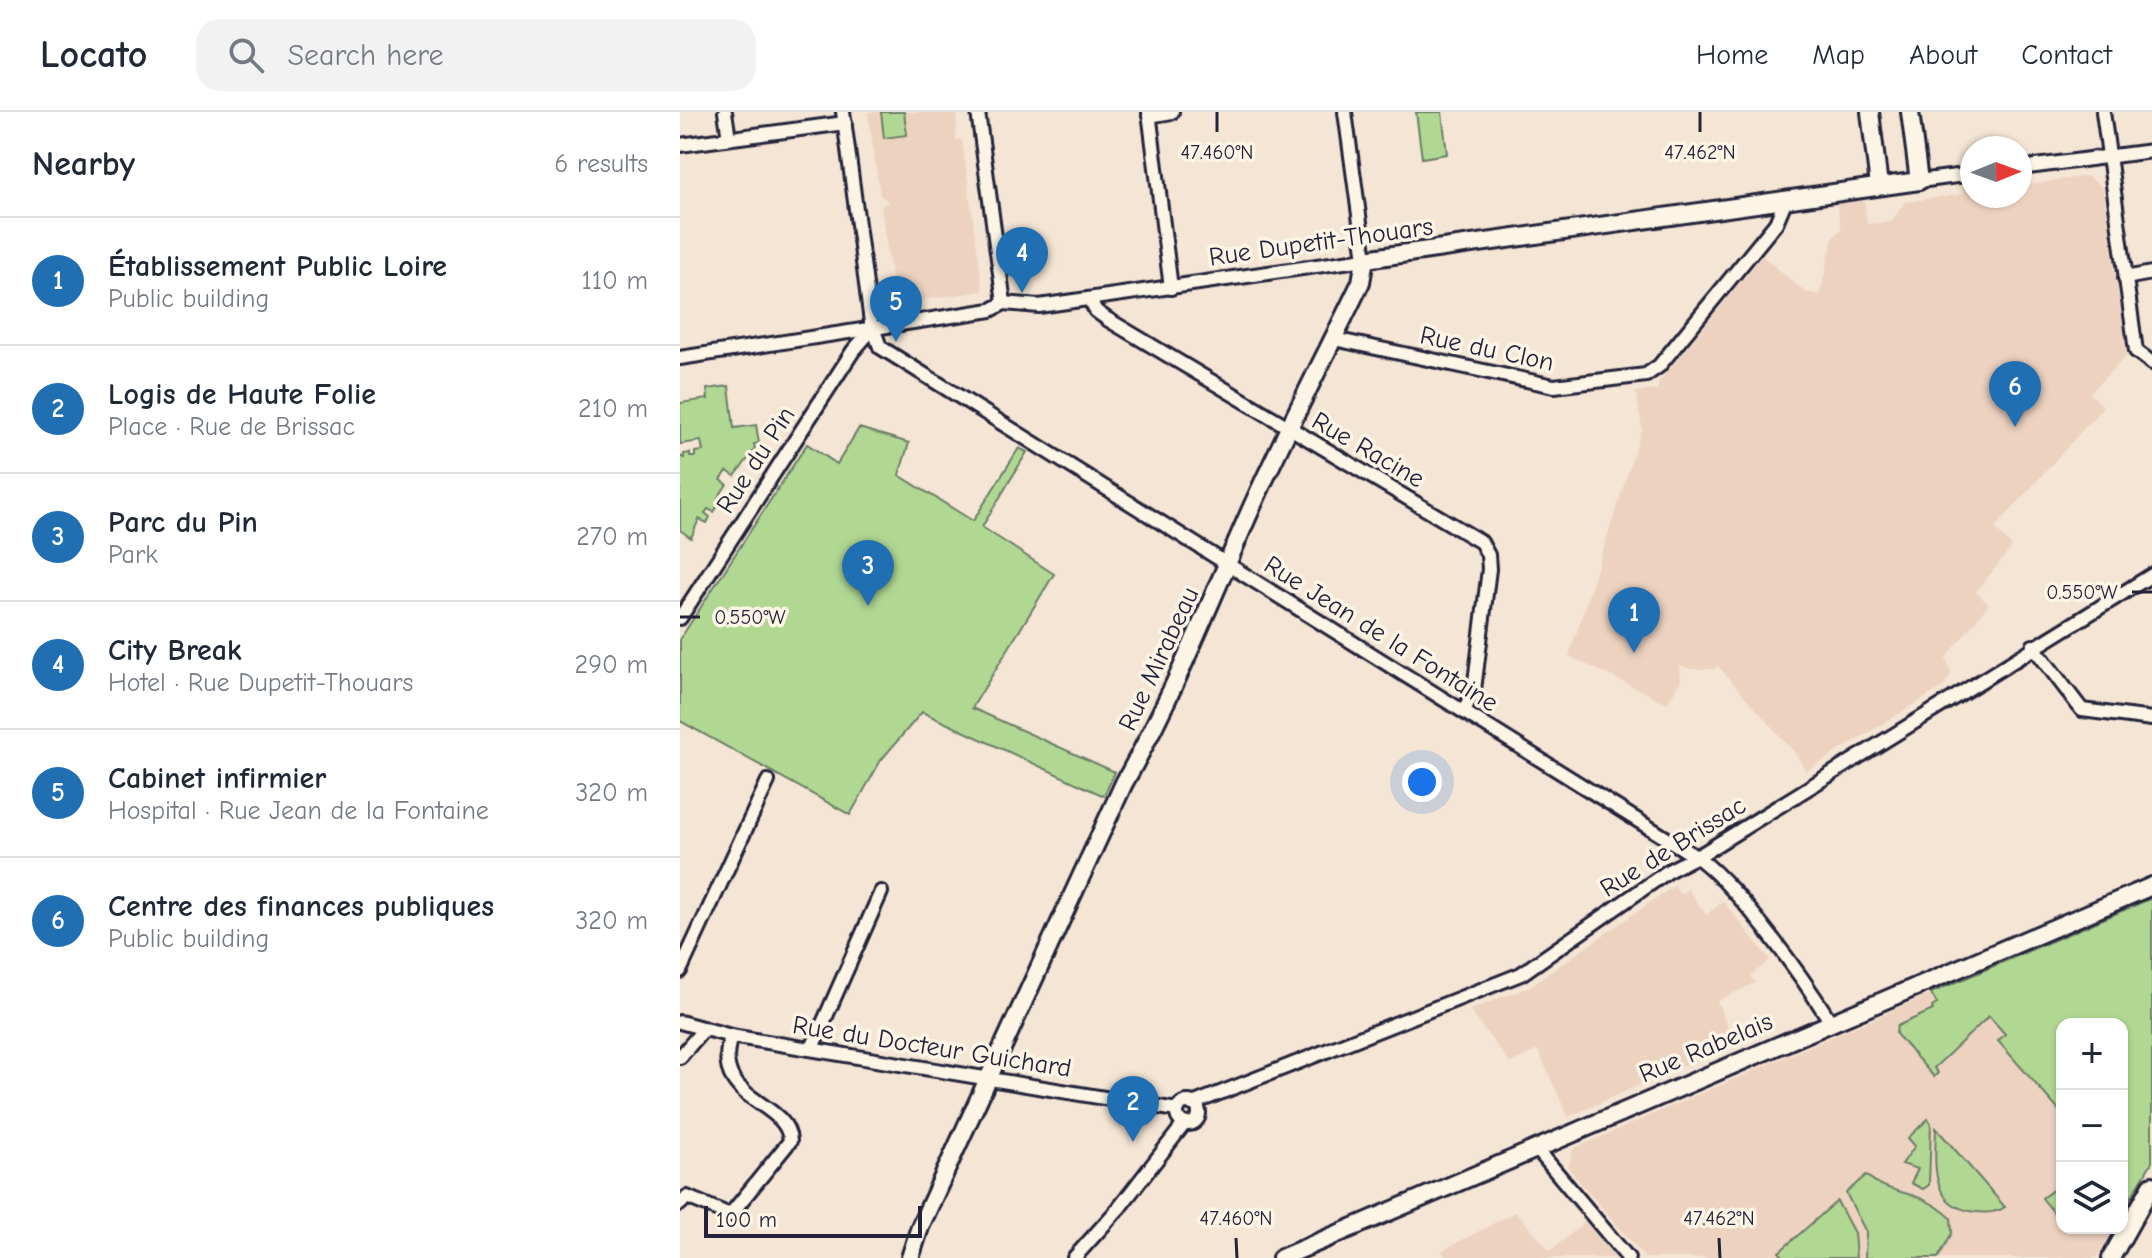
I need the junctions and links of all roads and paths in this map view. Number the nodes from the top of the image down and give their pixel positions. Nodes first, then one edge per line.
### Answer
1 (725, 112) edge
2 (978, 112) edge
3 (1172, 112) edge
4 (1345, 112) edge
5 (1870, 112) edge
6 (1910, 112) edge
7 (2103, 112) edge
8 (1149, 114) edge
9 (844, 117) edge
10 (729, 138) junction
11 (680, 145) edge
12 (2152, 151) edge
13 (2109, 155) junction
14 (2032, 166) edge
15 (1960, 176) edge
16 (1919, 181) junction
17 (1879, 186) junction
18 (1786, 199) junction
19 (1365, 259) junction
20 (2152, 273) edge
21 (2125, 278) junction
22 (1171, 288) junction
23 (1089, 299) junction
24 (1004, 303) junction
25 (873, 328) junction
26 (1334, 339) junction
27 (680, 358) edge
28 (2152, 363) edge
29 (1288, 429) junction
30 (1229, 565) junction
31 (2152, 575) edge
32 (680, 618) edge
33 (2033, 646) junction
34 (1464, 711) junction
35 (2152, 719) edge
36 (768, 781) dead end
37 (1695, 856) junction
38 (2152, 886) edge
39 (881, 892) dead end
40 (680, 971) edge
41 (1830, 1021) junction
42 (680, 1022) edge
43 (704, 1029) junction
44 (731, 1036) junction
45 (812, 1048) junction
46 (680, 1057) edge
47 (989, 1077) junction
48 (1192, 1104) junction
49 (1177, 1110) junction
50 (1184, 1124) junction
51 (1536, 1148) junction
52 (2152, 1185) edge
53 (680, 1204) edge
54 (920, 1227) junction
55 (899, 1258) edge
56 (910, 1258) edge
57 (1074, 1258) edge
58 (1281, 1258) edge
59 (1628, 1258) edge
60 (2111, 1258) edge

1 - 10 street
2 - 24 street
3 - 8 street
4 - 19 street
5 - 17 street
6 - 16 street
7 - 13 street
8 - 22 street
9 - 10 street
9 - 25 street
10 - 11 street
12 - 13 street
13 - 14 street
13 - 21 street
15 - 16 street, Rue Dupetit-Thouars
16 - 17 street, Rue Dupetit-Thouars
17 - 18 street, Rue Dupetit-Thouars
18 - 19 street, Rue Dupetit-Thouars
18 - 26 street, Rue du Clon
19 - 22 street, Rue Dupetit-Thouars
19 - 26 street, Rue Mirabeau
20 - 21 street
21 - 28 street
22 - 23 street, Rue Dupetit-Thouars
23 - 24 street, Rue Dupetit-Thouars
23 - 29 street, Rue Racine
24 - 25 street, Rue Dupetit-Thouars
25 - 27 street, Rue Dupetit-Thouars
25 - 30 street, Rue Jean de la Fontaine
25 - 32 street, Rue du Pin
26 - 29 street, Rue Mirabeau
29 - 30 street, Rue Mirabeau
29 - 34 street, Rue Racine
30 - 34 street, Rue Jean de la Fontaine
30 - 47 street, Rue Mirabeau
31 - 33 street, Rue de Brissac
33 - 35 street
33 - 37 street, Rue de Brissac
34 - 37 street, Rue Jean de la Fontaine
36 - 40 street
37 - 41 street, Rue Jean de la Fontaine
37 - 48 street, Rue de Brissac
38 - 41 street, Rue Rabelais
39 - 45 street
41 - 51 street, Rue Rabelais
42 - 43 street, Rue du Docteur Guichard
43 - 44 street, Rue du Docteur Guichard
43 - 46 street
44 - 45 street, Rue du Docteur Guichard
44 - 53 street
45 - 47 street, Rue du Docteur Guichard
47 - 49 street, Rue du Docteur Guichard
47 - 54 street, Rue Mirabeau
48 - 49 street, Rue de Brissac
48 - 50 street
49 - 50 street
50 - 57 street
51 - 58 street, Rue Rabelais
51 - 59 street
52 - 60 street
54 - 55 street
54 - 56 street

